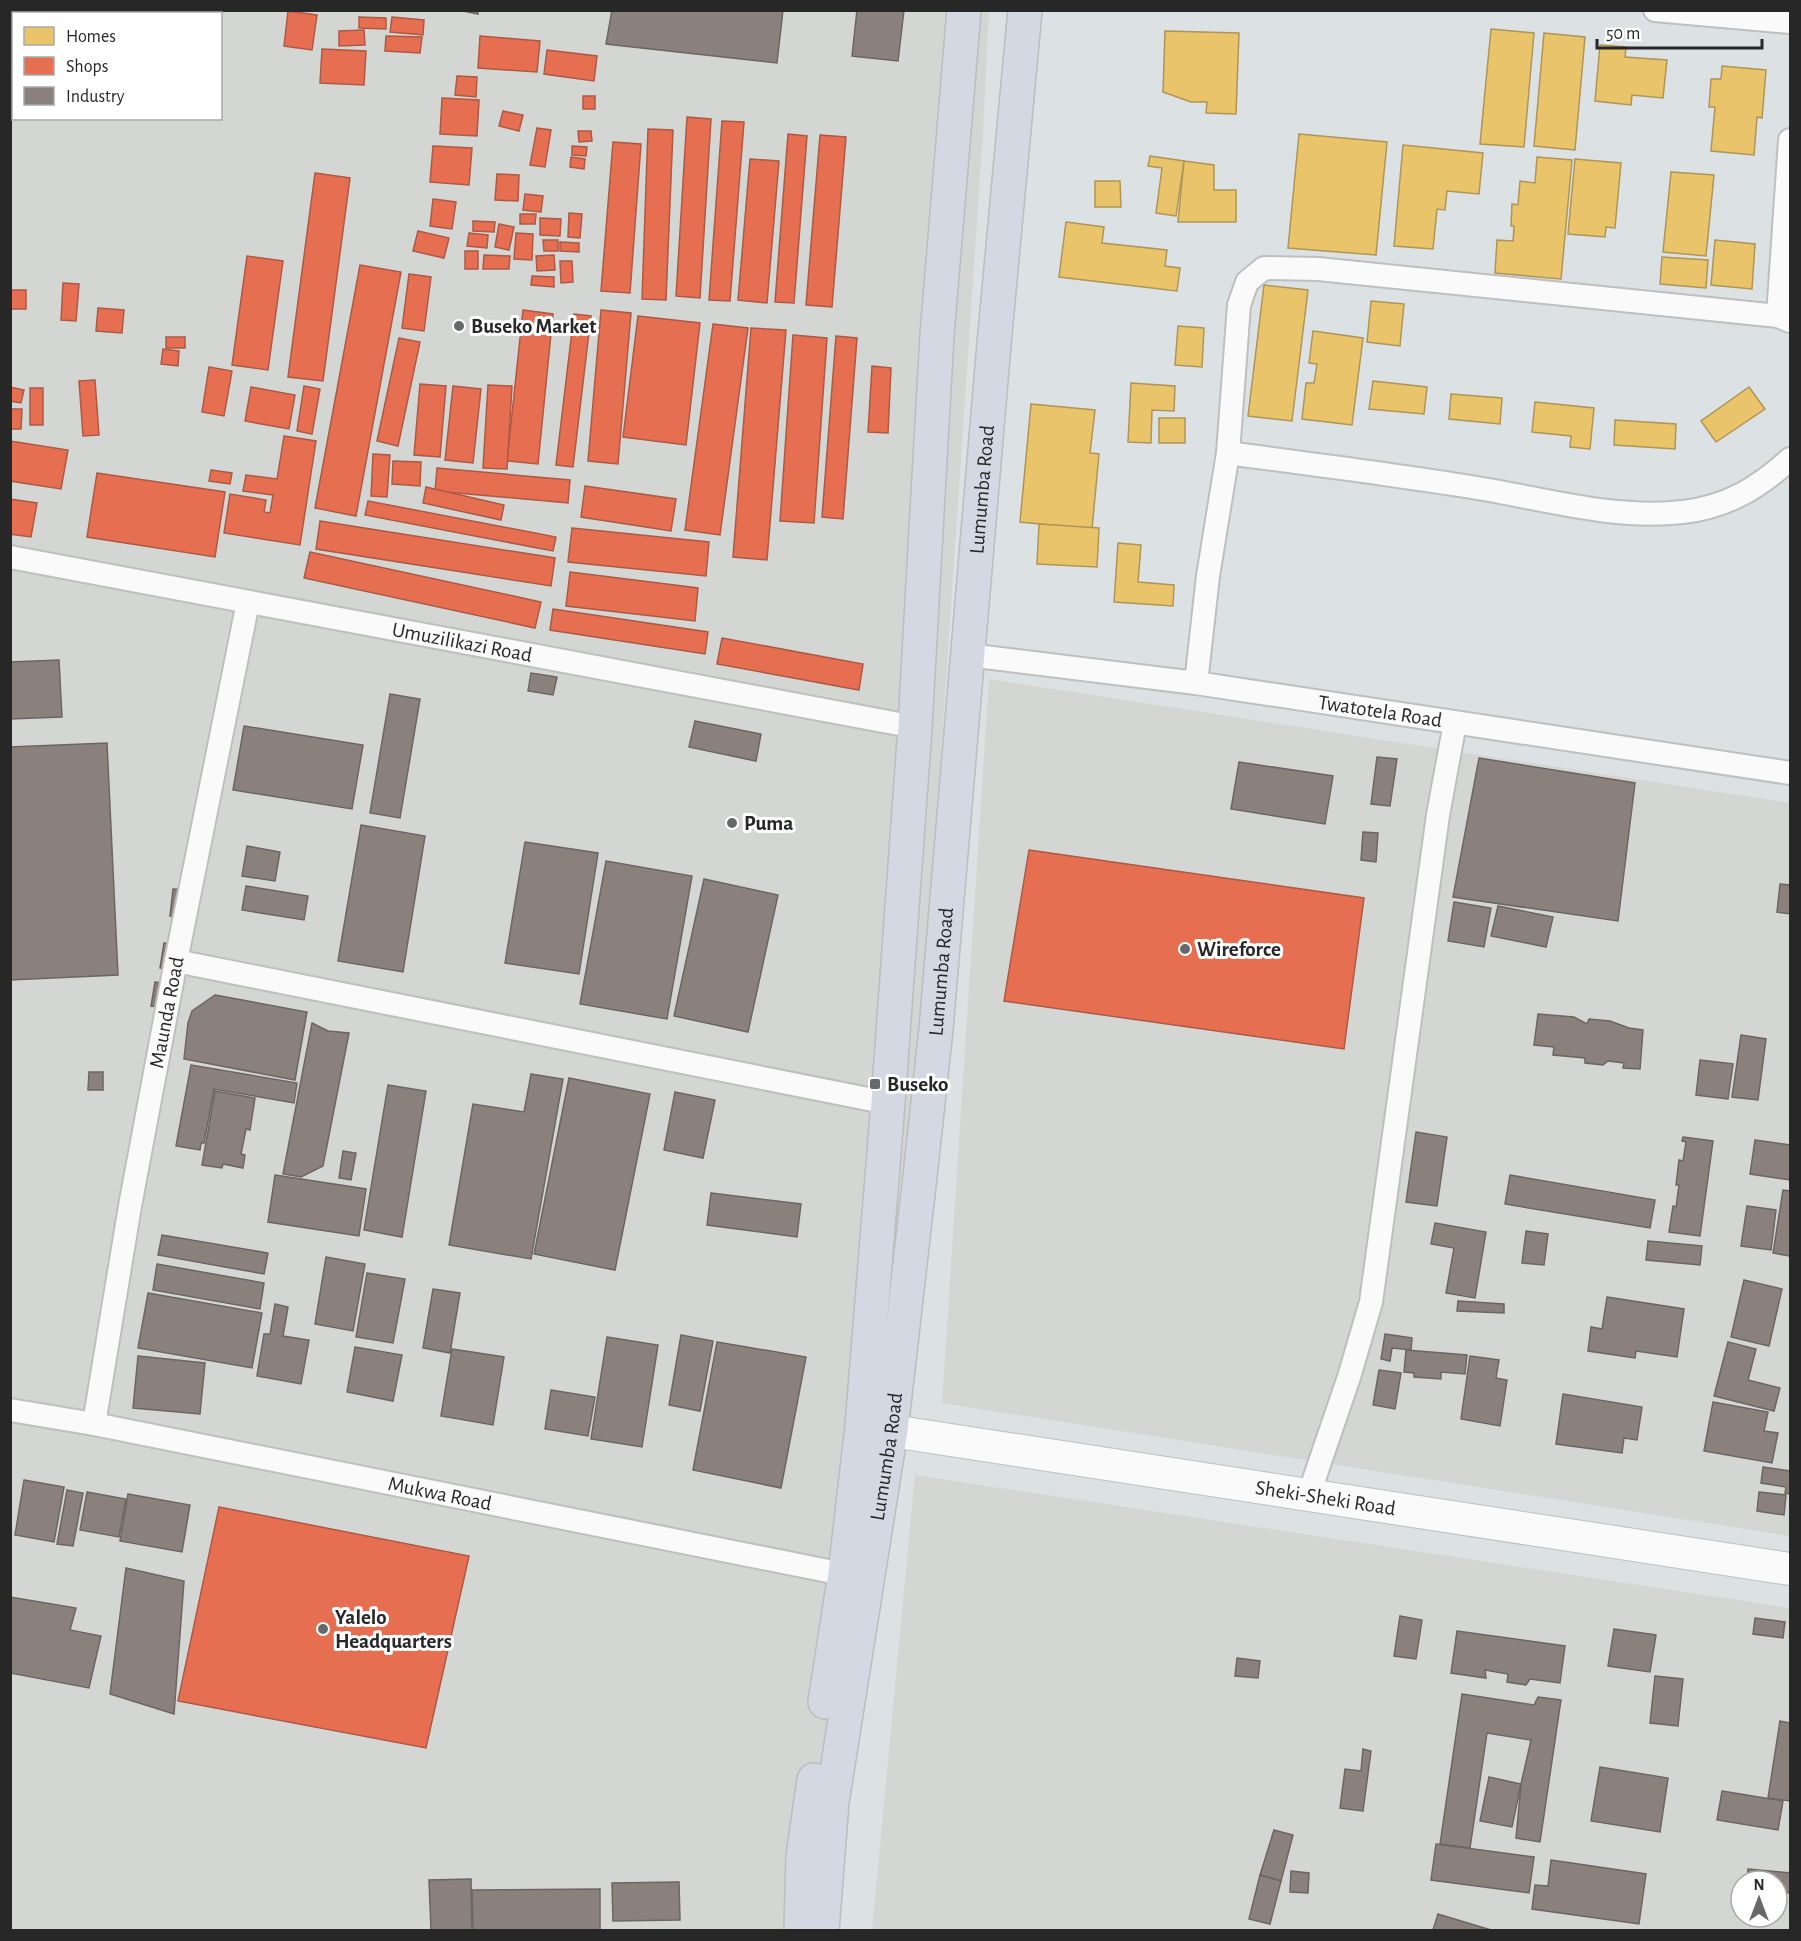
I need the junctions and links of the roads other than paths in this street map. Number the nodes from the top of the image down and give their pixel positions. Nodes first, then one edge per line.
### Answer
1 (964, 10) edge
2 (1025, 10) edge
3 (1656, 10) edge
4 (1791, 22) edge
5 (1791, 140) edge
6 (1784, 319) edge
7 (1228, 453) junction
8 (1791, 459) edge
9 (10, 557) edge
10 (248, 602) junction
11 (968, 655) junction
12 (1196, 683) junction
13 (1455, 723) junction
14 (915, 727) junction
15 (1791, 773) edge
16 (176, 961) junction
17 (888, 1103) junction
18 (10, 1410) edge
19 (94, 1425) junction
20 (876, 1428) junction
21 (1309, 1494) junction
22 (1791, 1569) edge
23 (857, 1576) junction
24 (801, 1930) edge
25 (822, 1930) edge

1 - 14 main road, Lumumba Road
2 - 11 main road, Lumumba Road
3 - 4 street
5 - 6 street
6 - 7 street
7 - 8 street
7 - 12 street
9 - 10 street, Umuzilikazi Road
10 - 14 street, Umuzilikazi Road
10 - 16 street, Maunda Road
11 - 12 street, Twatotela Road
11 - 20 main road, Lumumba Road
12 - 13 street, Twatotela Road
13 - 15 street, Twatotela Road
13 - 21 street
14 - 17 main road, Lumumba Road
16 - 17 street
16 - 19 street, Maunda Road
17 - 20 main road, Lumumba Road
18 - 19 street, Mukwa Road
19 - 23 street, Mukwa Road
20 - 21 street, Sheki-Sheki Road
20 - 23 main road, Lumumba Road
21 - 22 street, Sheki-Sheki Road
23 - 24 main road, Lumumba Road
23 - 25 main road, Lumumba Road

